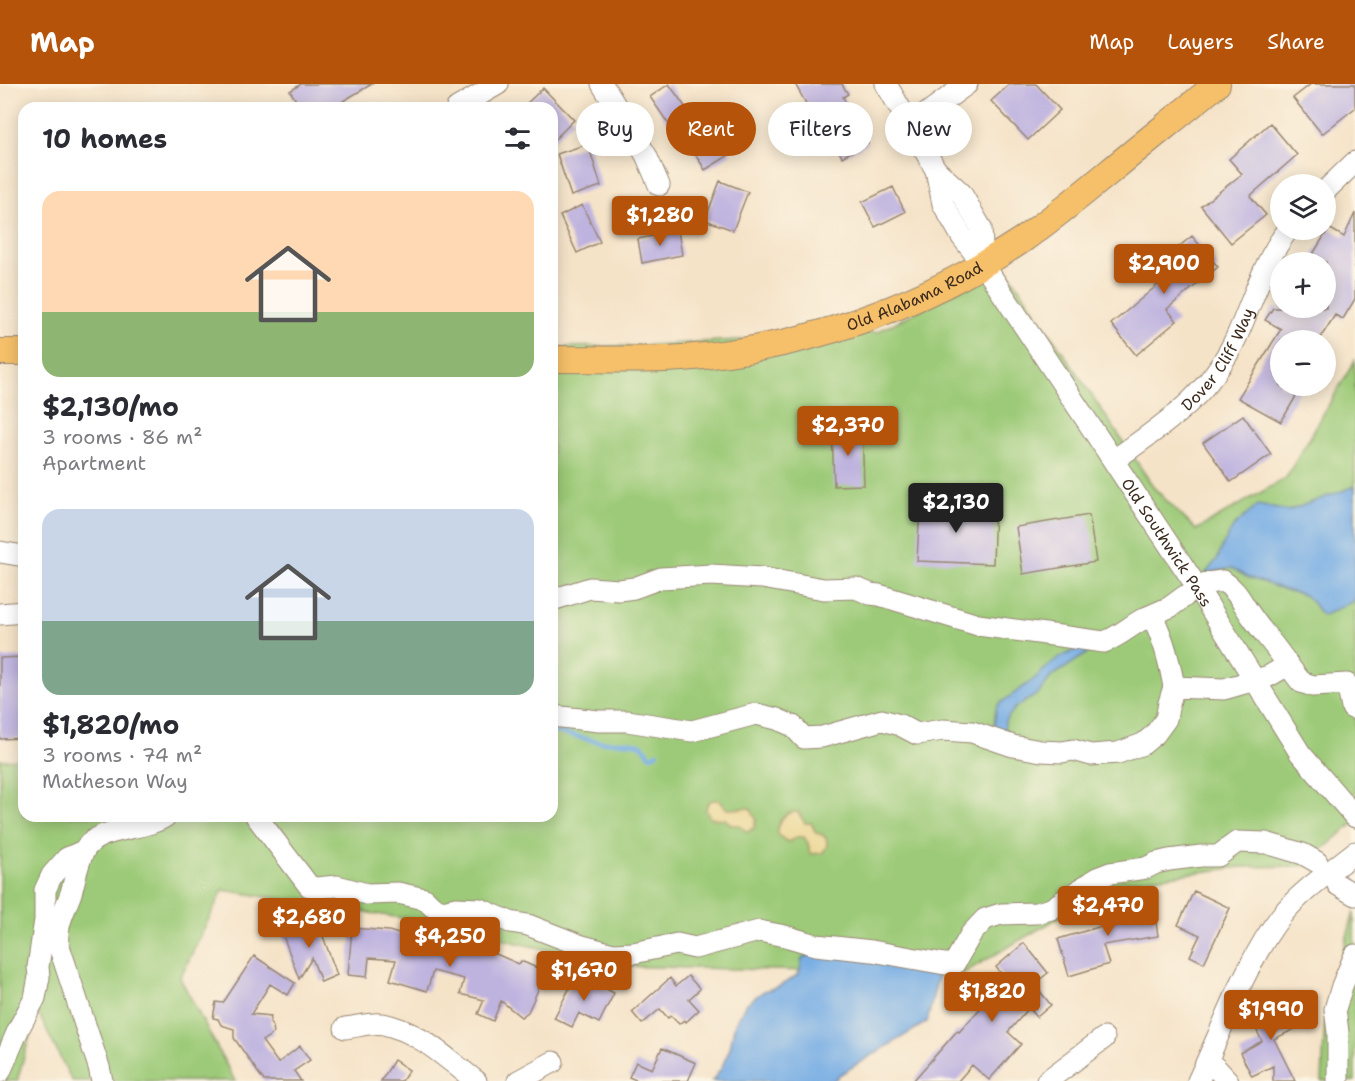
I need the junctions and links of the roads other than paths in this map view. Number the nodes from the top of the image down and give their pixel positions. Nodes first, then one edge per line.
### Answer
1 (498, 84) edge
2 (602, 84) edge
3 (886, 84) edge
4 (967, 84) edge
5 (1217, 84) edge
6 (467, 102) edge
7 (897, 102) edge
8 (942, 102) edge
9 (928, 156) edge
10 (1355, 162) edge
11 (1336, 180) edge
12 (659, 185) dead end
13 (1280, 240) edge
14 (984, 264) junction
15 (0, 352) edge
16 (18, 352) edge
17 (558, 359) edge
18 (1114, 460) junction
19 (0, 552) edge
20 (18, 555) edge
21 (1207, 584) dead end
22 (1185, 596) dead end
23 (558, 598) edge
24 (18, 612) edge
25 (0, 614) edge
26 (1145, 618) junction
27 (1288, 665) junction
28 (1351, 676) edge
29 (1254, 679) junction
30 (1174, 687) junction
31 (1352, 708) dead end
32 (558, 717) edge
33 (1355, 817) edge
34 (157, 822) edge
35 (261, 822) edge
36 (1355, 852) edge
37 (1317, 862) dead end
38 (49, 941) junction
39 (1355, 955) edge
40 (70, 982) junction
41 (37, 986) junction
42 (345, 1028) dead end
43 (1104, 1038) dead end
44 (553, 1062) dead end
45 (0, 1072) edge
46 (1202, 1072) edge
47 (102, 1081) edge
48 (476, 1081) edge
49 (518, 1081) edge
50 (1047, 1081) edge
51 (1228, 1081) edge
52 (1338, 1081) edge

1 - 6 street
2 - 12 street
3 - 7 street
4 - 8 street
5 - 14 main road, Old Alabama Road
9 - 14 street
10 - 11 street
13 - 18 street, Dover Cliff Way
14 - 17 main road, Old Alabama Road
14 - 18 street, Old Southwick Pass
15 - 16 main road
18 - 29 street, Old Southwick Pass
19 - 20 street
21 - 27 street
22 - 26 street
23 - 26 street
24 - 25 street
26 - 30 street
27 - 28 street
27 - 29 street
28 - 31 street
29 - 30 street
29 - 33 street, Old Southwick Pass
30 - 32 street
34 - 38 street
35 - 37 street
36 - 46 street
38 - 40 street
38 - 41 street
39 - 52 street
40 - 41 street
40 - 47 street
41 - 45 street
42 - 48 street
43 - 50 street
44 - 49 street
46 - 51 street

